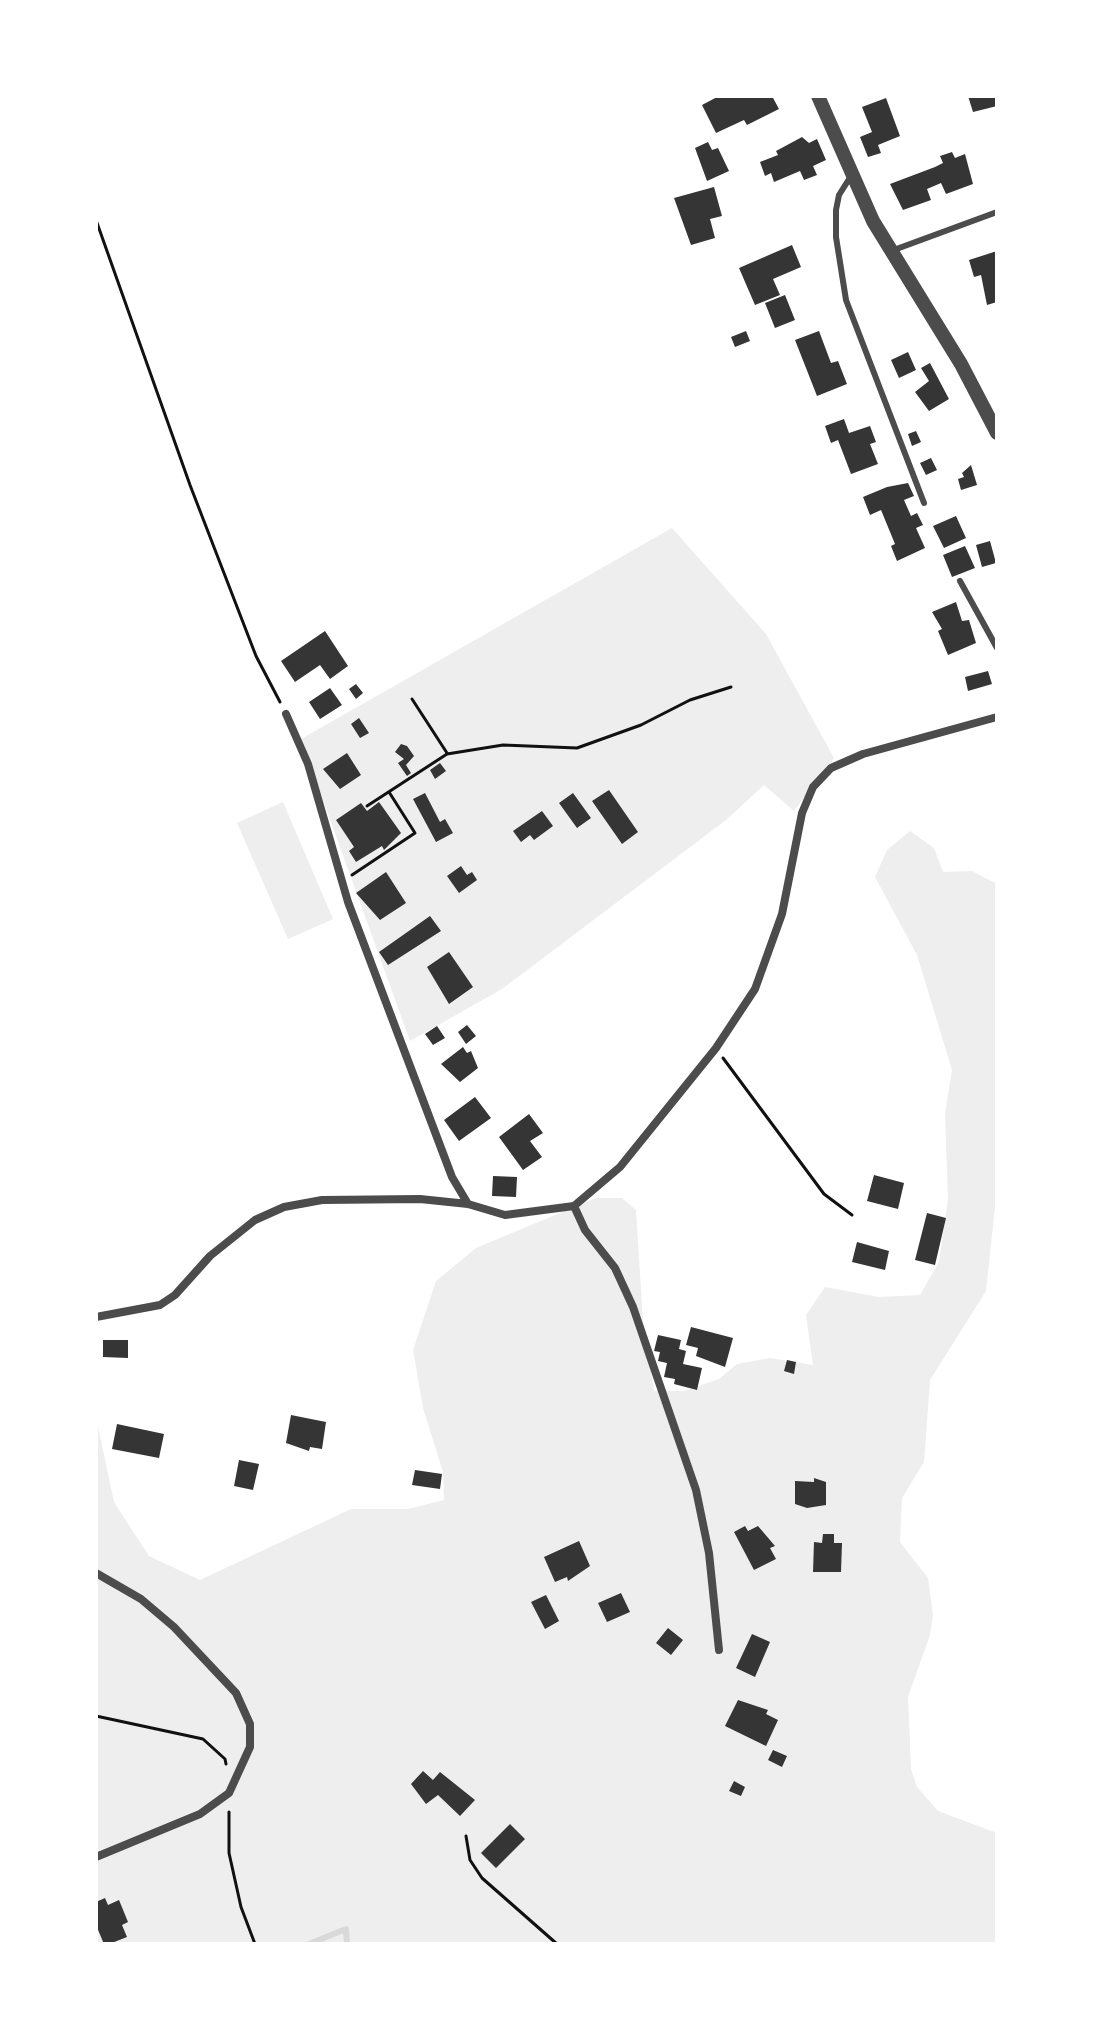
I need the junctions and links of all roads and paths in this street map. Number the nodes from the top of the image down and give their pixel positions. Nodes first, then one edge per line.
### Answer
1 (818, 96) edge
2 (851, 176) junction
3 (997, 212) edge
4 (96, 220) edge
5 (891, 251) junction
6 (997, 433) edge
7 (924, 503) dead end
8 (960, 581) dead end
9 (997, 648) edge
10 (731, 687) dead end
11 (412, 699) dead end
12 (286, 714) joint
13 (997, 717) edge
14 (447, 754) junction
15 (389, 792) junction
16 (367, 806) dead end
17 (342, 881) junction
18 (716, 1048) junction
19 (468, 1204) junction
20 (574, 1206) junction
21 (852, 1215) dead end
22 (96, 1317) edge
23 (96, 1573) edge
24 (719, 1650) dead end
25 (96, 1716) edge
26 (229, 1793) junction
27 (466, 1836) dead end
28 (96, 1857) edge
29 (255, 1944) edge
30 (557, 1944) edge

1 - 2 street
2 - 5 street
2 - 7 lane
3 - 5 lane
4 - 12 path
5 - 6 street
8 - 9 lane
10 - 14 path
11 - 14 path
12 - 17 street
13 - 18 street
14 - 15 path
15 - 16 path
15 - 17 path
17 - 19 street
18 - 20 street
18 - 21 path
19 - 20 street
19 - 22 street
20 - 24 street
23 - 26 street
25 - 26 path
26 - 28 street
26 - 29 path
27 - 30 path

